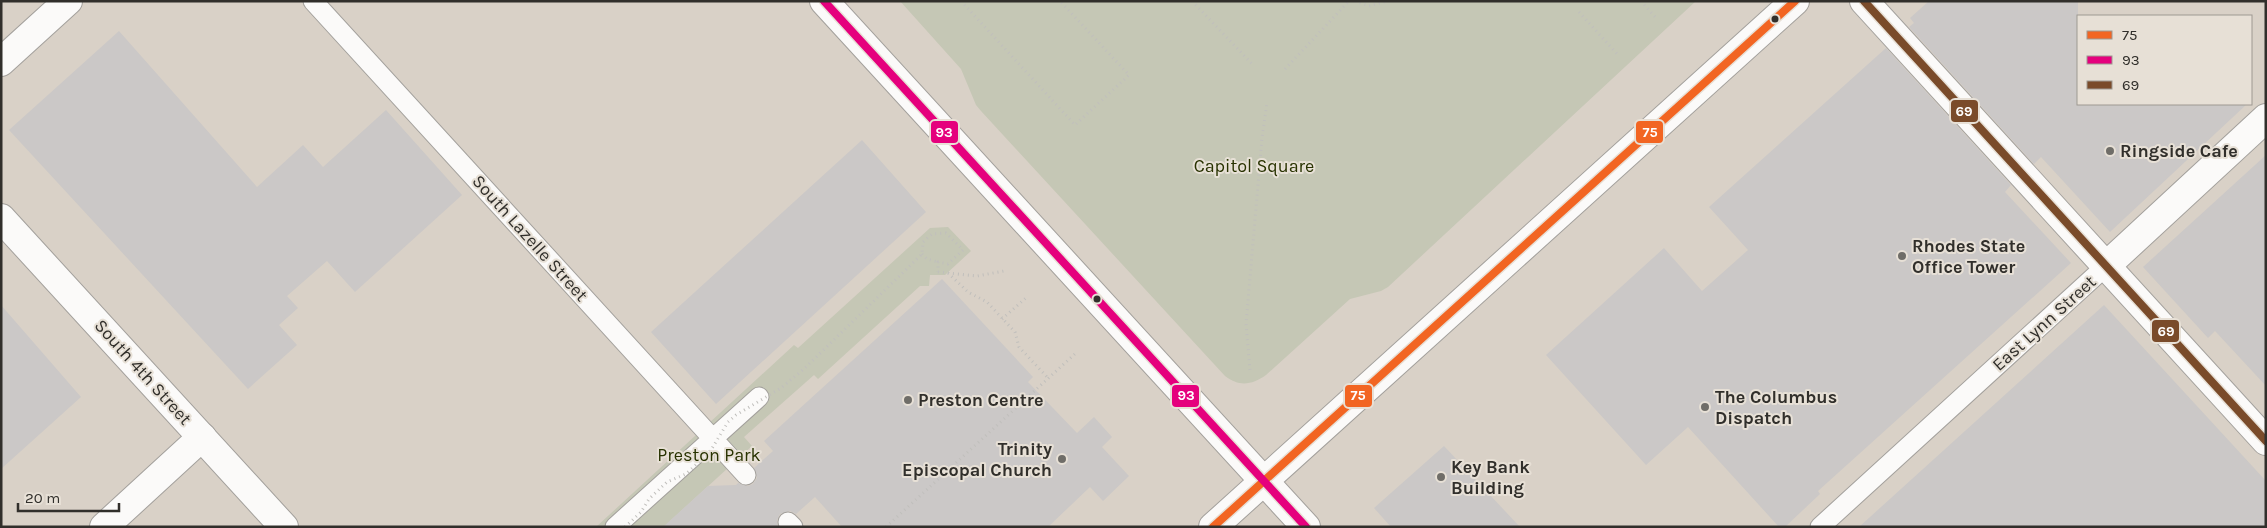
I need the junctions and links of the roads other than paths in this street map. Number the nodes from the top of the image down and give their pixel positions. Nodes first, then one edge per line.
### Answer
1 (313, 1) edge
2 (824, 1) edge
3 (1795, 1) edge
4 (1864, 1) edge
5 (59, 4) edge
6 (1, 62) edge
7 (2266, 118) edge
8 (1, 218) edge
9 (2106, 266) junction
10 (759, 397) dead end
11 (202, 437) junction
12 (713, 439) junction
13 (2266, 441) edge
14 (746, 475) dead end
15 (1264, 480) junction
16 (104, 527) edge
17 (284, 527) edge
18 (615, 527) edge
19 (1213, 527) edge
20 (1306, 527) edge
21 (1820, 527) edge

1 - 12 lane, South Lazelle Street
2 - 15 main road
3 - 15 main road
4 - 9 main road
5 - 6 main road
7 - 9 main road, East Lynn Street
8 - 11 main road, South 4th Street
9 - 13 main road
9 - 21 lane, East Lynn Street
10 - 12 lane
11 - 16 main road
11 - 17 main road, South 4th Street
12 - 14 lane, South Lazelle Street
12 - 18 lane
15 - 19 main road
15 - 20 main road

